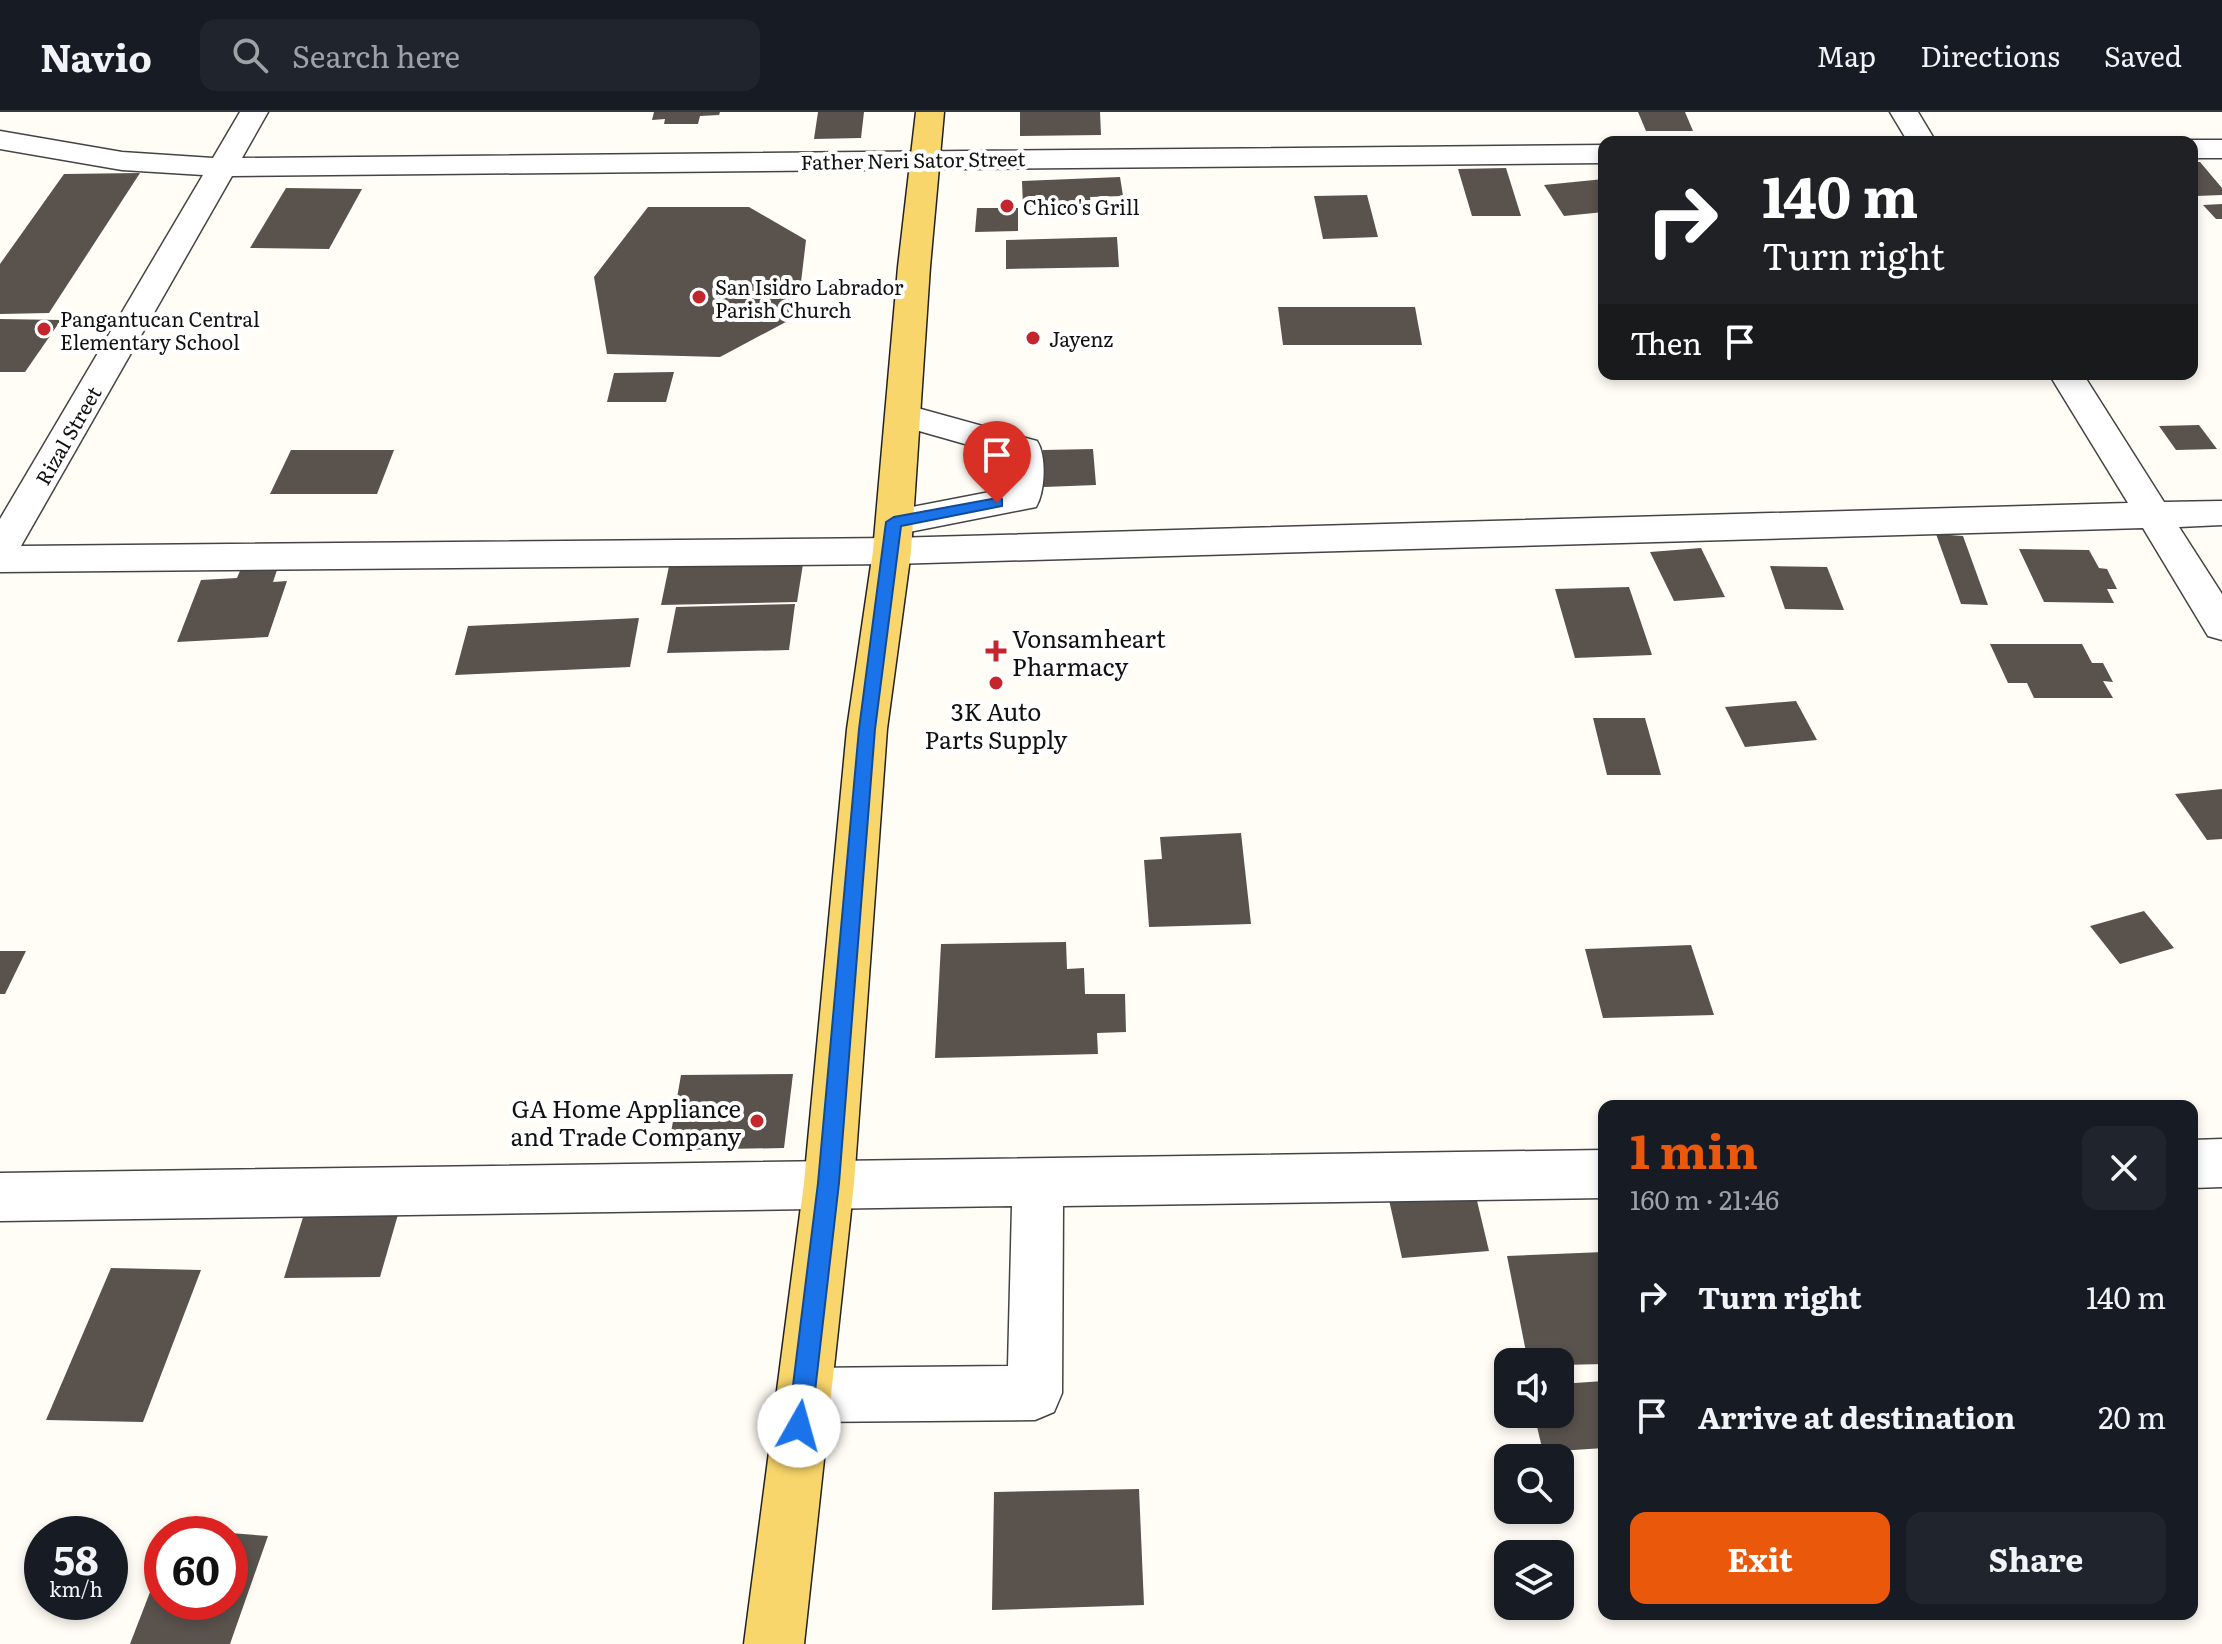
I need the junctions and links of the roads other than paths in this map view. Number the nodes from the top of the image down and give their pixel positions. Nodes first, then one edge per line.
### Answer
1 (254, 112) edge
2 (930, 112) edge
3 (1904, 112) edge
4 (1918, 136) edge
5 (0, 140) edge
6 (2198, 149) edge
7 (2222, 149) edge
8 (1598, 154) edge
9 (925, 158) junction
10 (222, 167) junction
11 (2070, 380) edge
12 (903, 415) junction
13 (2222, 513) edge
14 (2152, 514) junction
15 (893, 537) junction
16 (0, 550) edge
17 (0, 559) edge
18 (2222, 626) edge
19 (2222, 1163) edge
20 (2198, 1164) edge
21 (1598, 1174) edge
22 (829, 1183) junction
23 (1038, 1183) junction
24 (0, 1197) edge
25 (803, 1395) junction
26 (774, 1644) edge

1 - 10 street, Rizal Street
2 - 9 main road
3 - 4 street
5 - 10 street, Father Neri Sator Street
6 - 7 street
8 - 9 street, Father Neri Sator Street
9 - 10 street, Father Neri Sator Street
9 - 12 main road
10 - 16 street, Rizal Street
11 - 14 street
12 - 15 main road
12 - 15 street
13 - 14 street
14 - 15 street
14 - 18 street
15 - 17 street
15 - 22 main road
19 - 20 street
21 - 23 street
22 - 23 street
22 - 24 street
22 - 25 main road
23 - 25 street
25 - 26 main road

